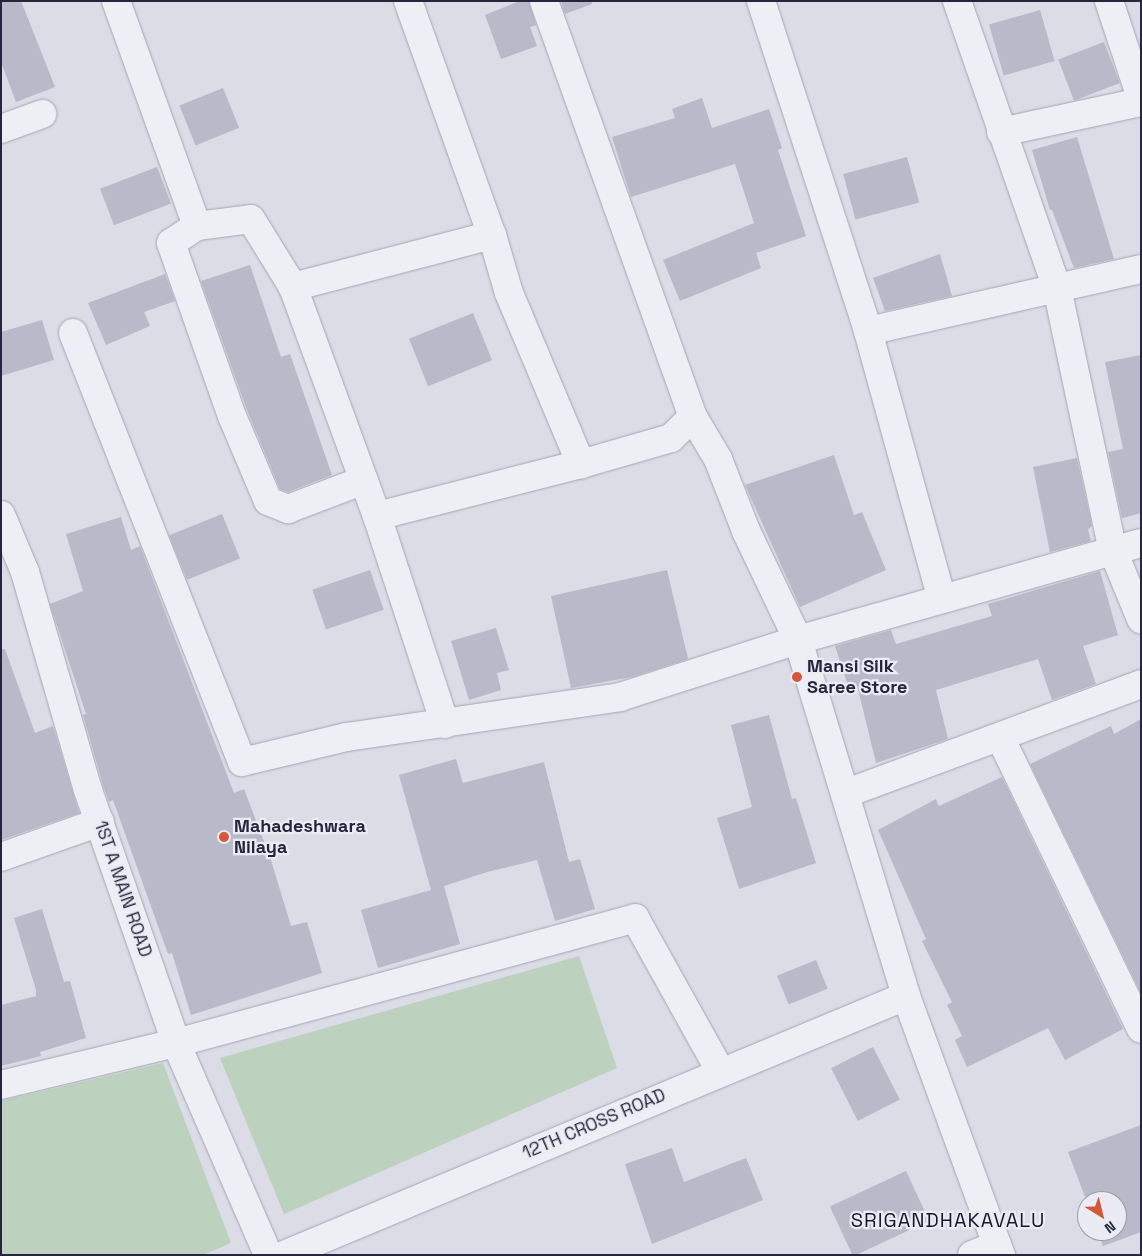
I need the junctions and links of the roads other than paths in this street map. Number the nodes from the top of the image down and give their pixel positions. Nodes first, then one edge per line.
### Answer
1 (116, 1) edge
2 (408, 1) edge
3 (544, 1) edge
4 (761, 1) edge
5 (957, 1) edge
6 (1109, 1) edge
7 (1141, 98) edge
8 (1141, 102) edge
9 (42, 114) dead end
10 (1, 130) edge
11 (1000, 132) junction
12 (197, 226) junction
13 (492, 235) junction
14 (1141, 269) edge
15 (293, 287) junction
16 (1057, 288) junction
17 (868, 331) junction
18 (73, 334) dead end
19 (693, 416) junction
20 (581, 464) junction
21 (364, 480) junction
22 (1, 515) edge
23 (377, 516) junction
24 (1141, 543) edge
25 (1113, 551) junction
26 (942, 599) junction
27 (1141, 619) edge
28 (798, 640) junction
29 (1141, 684) edge
30 (445, 724) junction
31 (1000, 737) junction
32 (846, 792) junction
33 (100, 822) junction
34 (1, 857) edge
35 (906, 996) junction
36 (1141, 1029) edge
37 (176, 1043) junction
38 (720, 1071) junction
39 (1, 1085) edge
40 (990, 1252) edge
41 (268, 1255) edge
42 (284, 1255) edge

1 - 12 street
2 - 13 street
3 - 19 street
4 - 17 street
5 - 11 street
6 - 7 street
8 - 11 street
9 - 10 street
11 - 16 street
12 - 15 street
12 - 21 street
13 - 15 street
13 - 20 street
14 - 16 street
15 - 21 street
16 - 17 street
16 - 25 street
17 - 26 street
18 - 30 street
19 - 20 street
19 - 28 street
20 - 23 street
21 - 23 street
22 - 33 street, 1ST A MAIN ROAD
23 - 30 street
24 - 25 street
25 - 26 street
25 - 27 street
26 - 28 street
28 - 30 street
28 - 32 street
29 - 31 street
31 - 32 street
31 - 36 street
32 - 35 street
33 - 34 street
33 - 37 street, 1ST A MAIN ROAD
35 - 38 street, 12TH CROSS ROAD
35 - 40 street
37 - 38 street
37 - 39 street
37 - 41 street, 1ST A MAIN ROAD
38 - 42 street, 12TH CROSS ROAD

